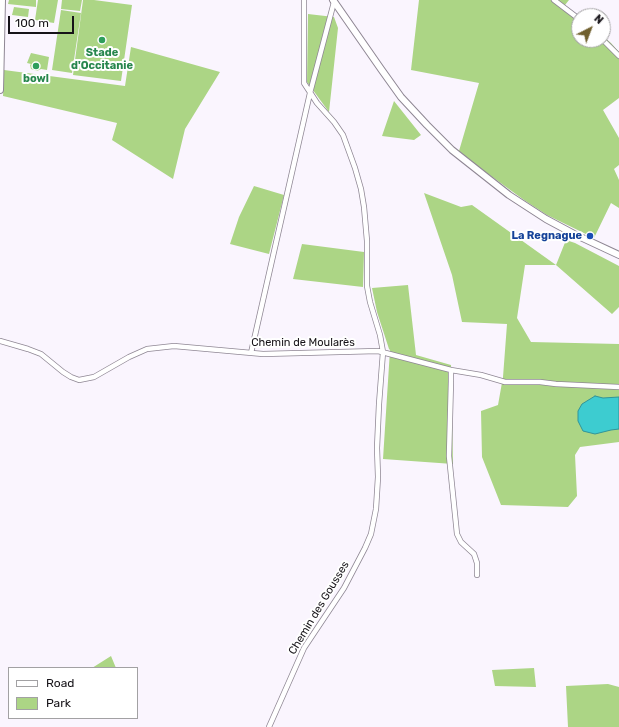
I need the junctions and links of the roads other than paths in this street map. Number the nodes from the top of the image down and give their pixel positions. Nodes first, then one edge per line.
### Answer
1 (2, 0) edge
2 (304, 0) edge
3 (554, 0) edge
4 (333, 1) edge
5 (571, 13) edge
6 (611, 48) edge
7 (619, 56) edge
8 (0, 90) edge
9 (310, 93) junction
10 (619, 255) edge
11 (0, 341) edge
12 (383, 352) junction
13 (251, 353) junction
14 (451, 370) junction
15 (619, 386) edge
16 (477, 575) dead end
17 (269, 727) edge

1 - 8 street
2 - 9 street
3 - 5 street
4 - 9 street
4 - 10 street
6 - 7 street
9 - 12 street, Chemin des Gousses
9 - 13 street
11 - 13 street, Chemin de Moularès
12 - 13 street, Chemin de Moularès
12 - 14 street, Chemin de Moularès
12 - 17 street, Chemin des Gousses
14 - 15 street, Chemin de Moularès
14 - 16 street

